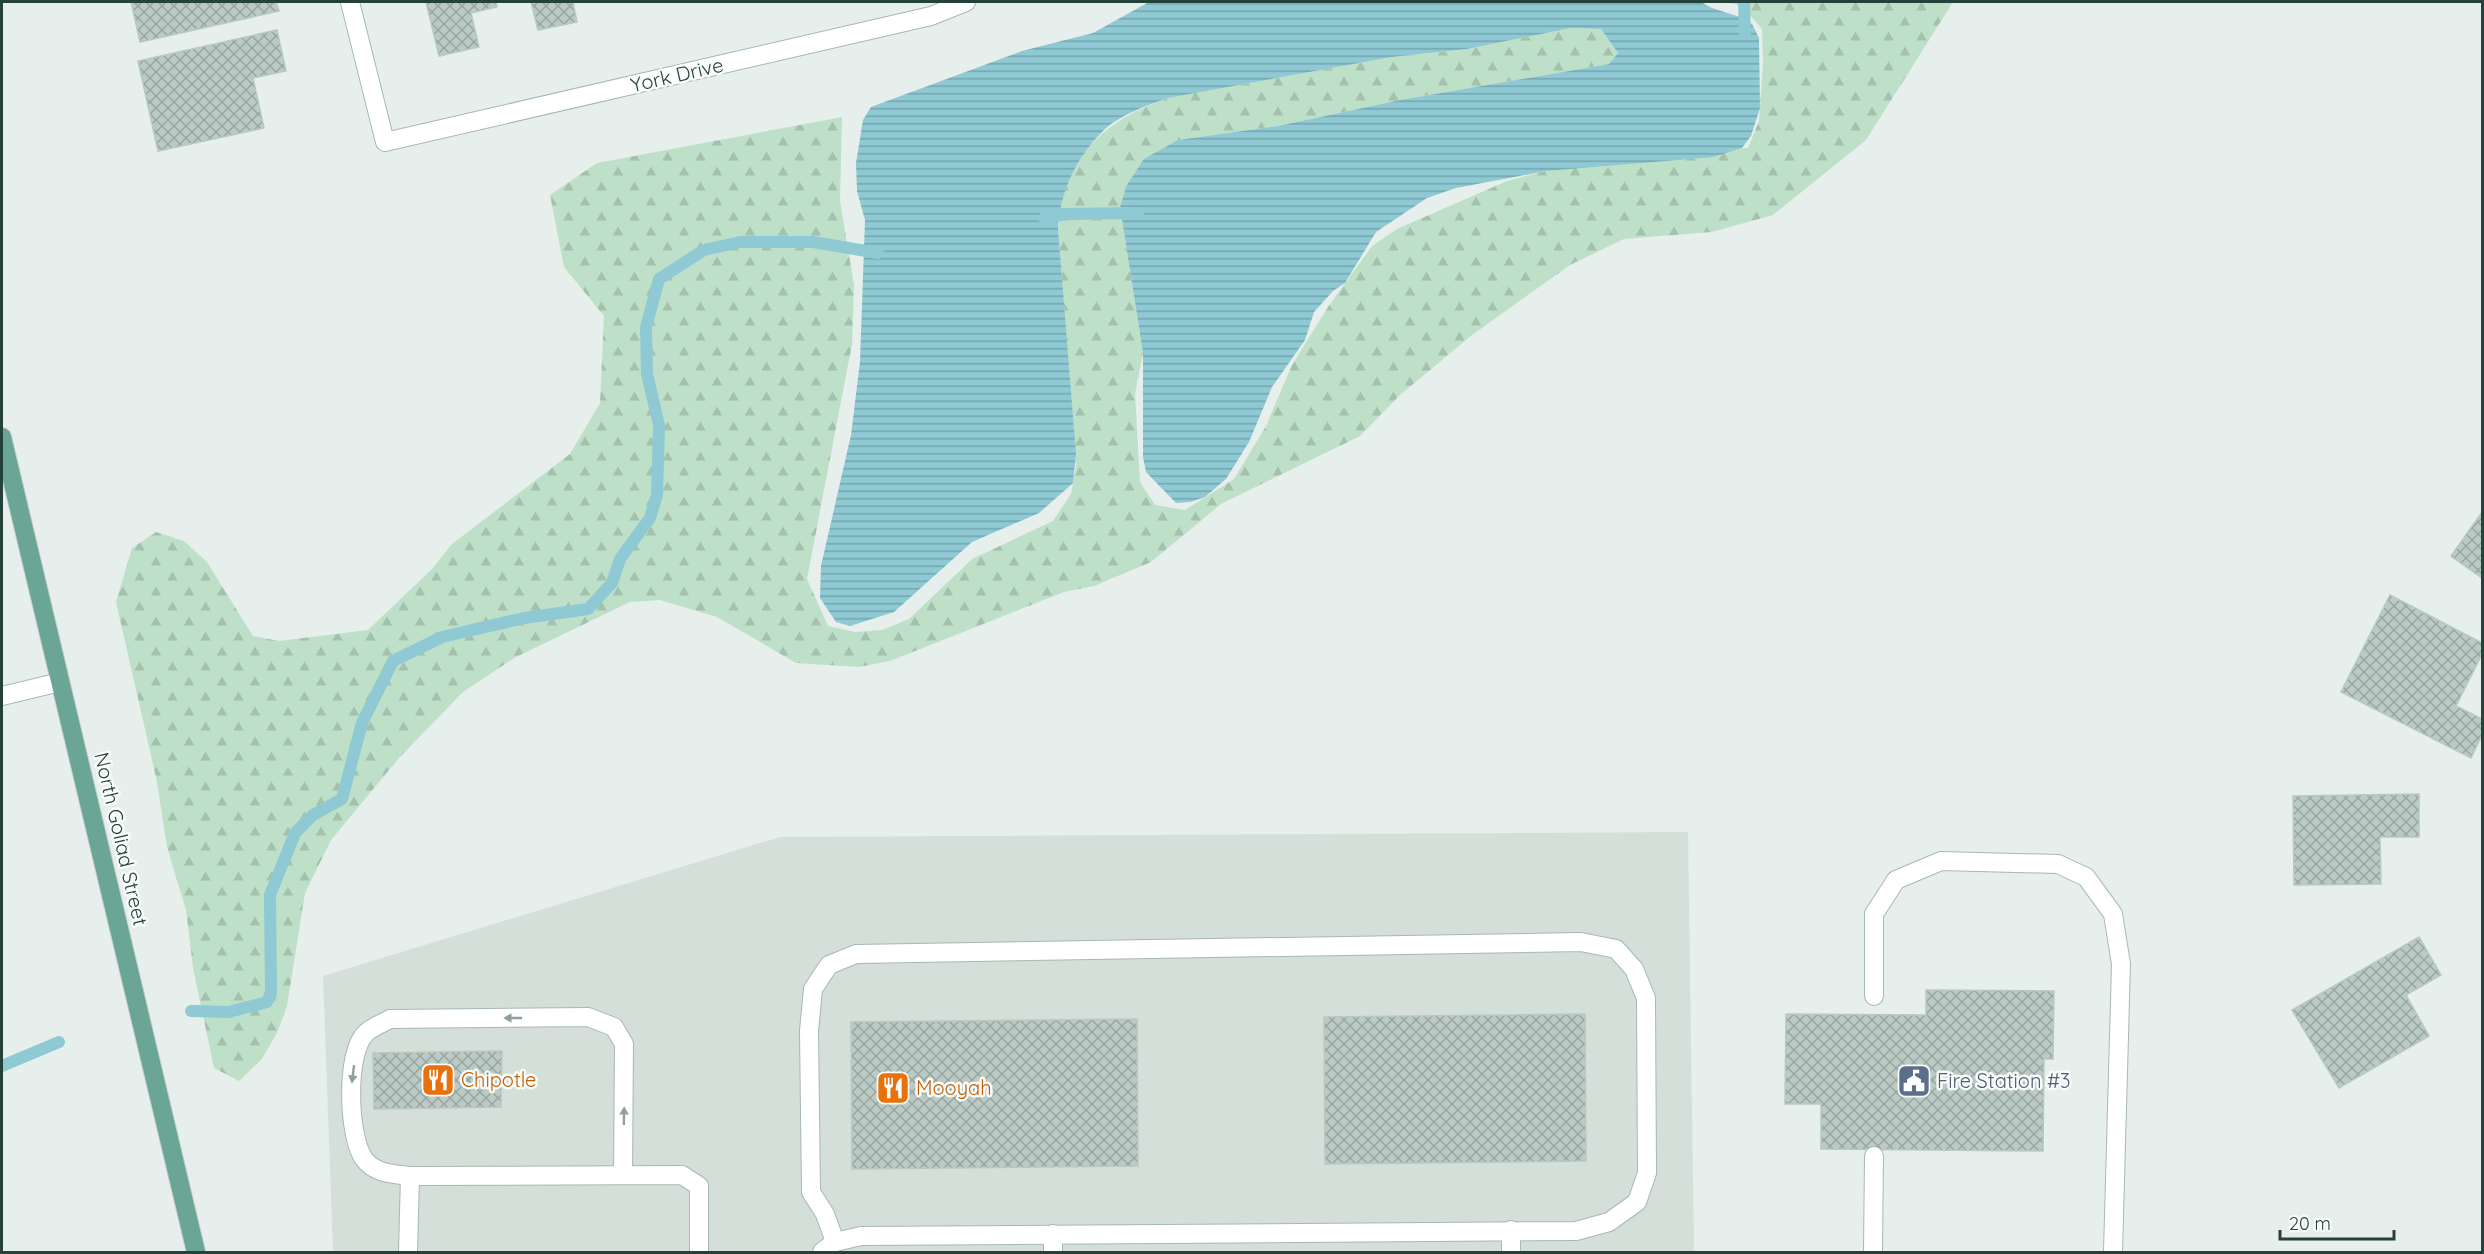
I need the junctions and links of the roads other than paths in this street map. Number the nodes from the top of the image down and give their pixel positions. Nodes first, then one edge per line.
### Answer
1 (350, 2) edge
2 (966, 2) edge
3 (2, 436) edge
4 (60, 682) junction
5 (2, 696) edge
6 (1874, 996) dead end
7 (1874, 1156) dead end
8 (623, 1175) junction
9 (410, 1176) junction
10 (1511, 1230) junction
11 (1053, 1234) junction
12 (829, 1247) edge
13 (196, 1252) edge
14 (408, 1252) edge
15 (699, 1252) edge
16 (1053, 1252) edge
17 (1511, 1252) edge
18 (1873, 1252) edge
19 (2113, 1252) edge

1 - 2 street, York Drive
3 - 4 main road, North Goliad Street
4 - 5 street
4 - 13 main road, North Goliad Street
6 - 19 street
7 - 18 street
8 - 9 street
8 -> 9 street
8 - 15 street
9 - 14 street
10 - 11 street
10 - 12 street
10 - 17 street
11 - 12 street
11 - 16 street

